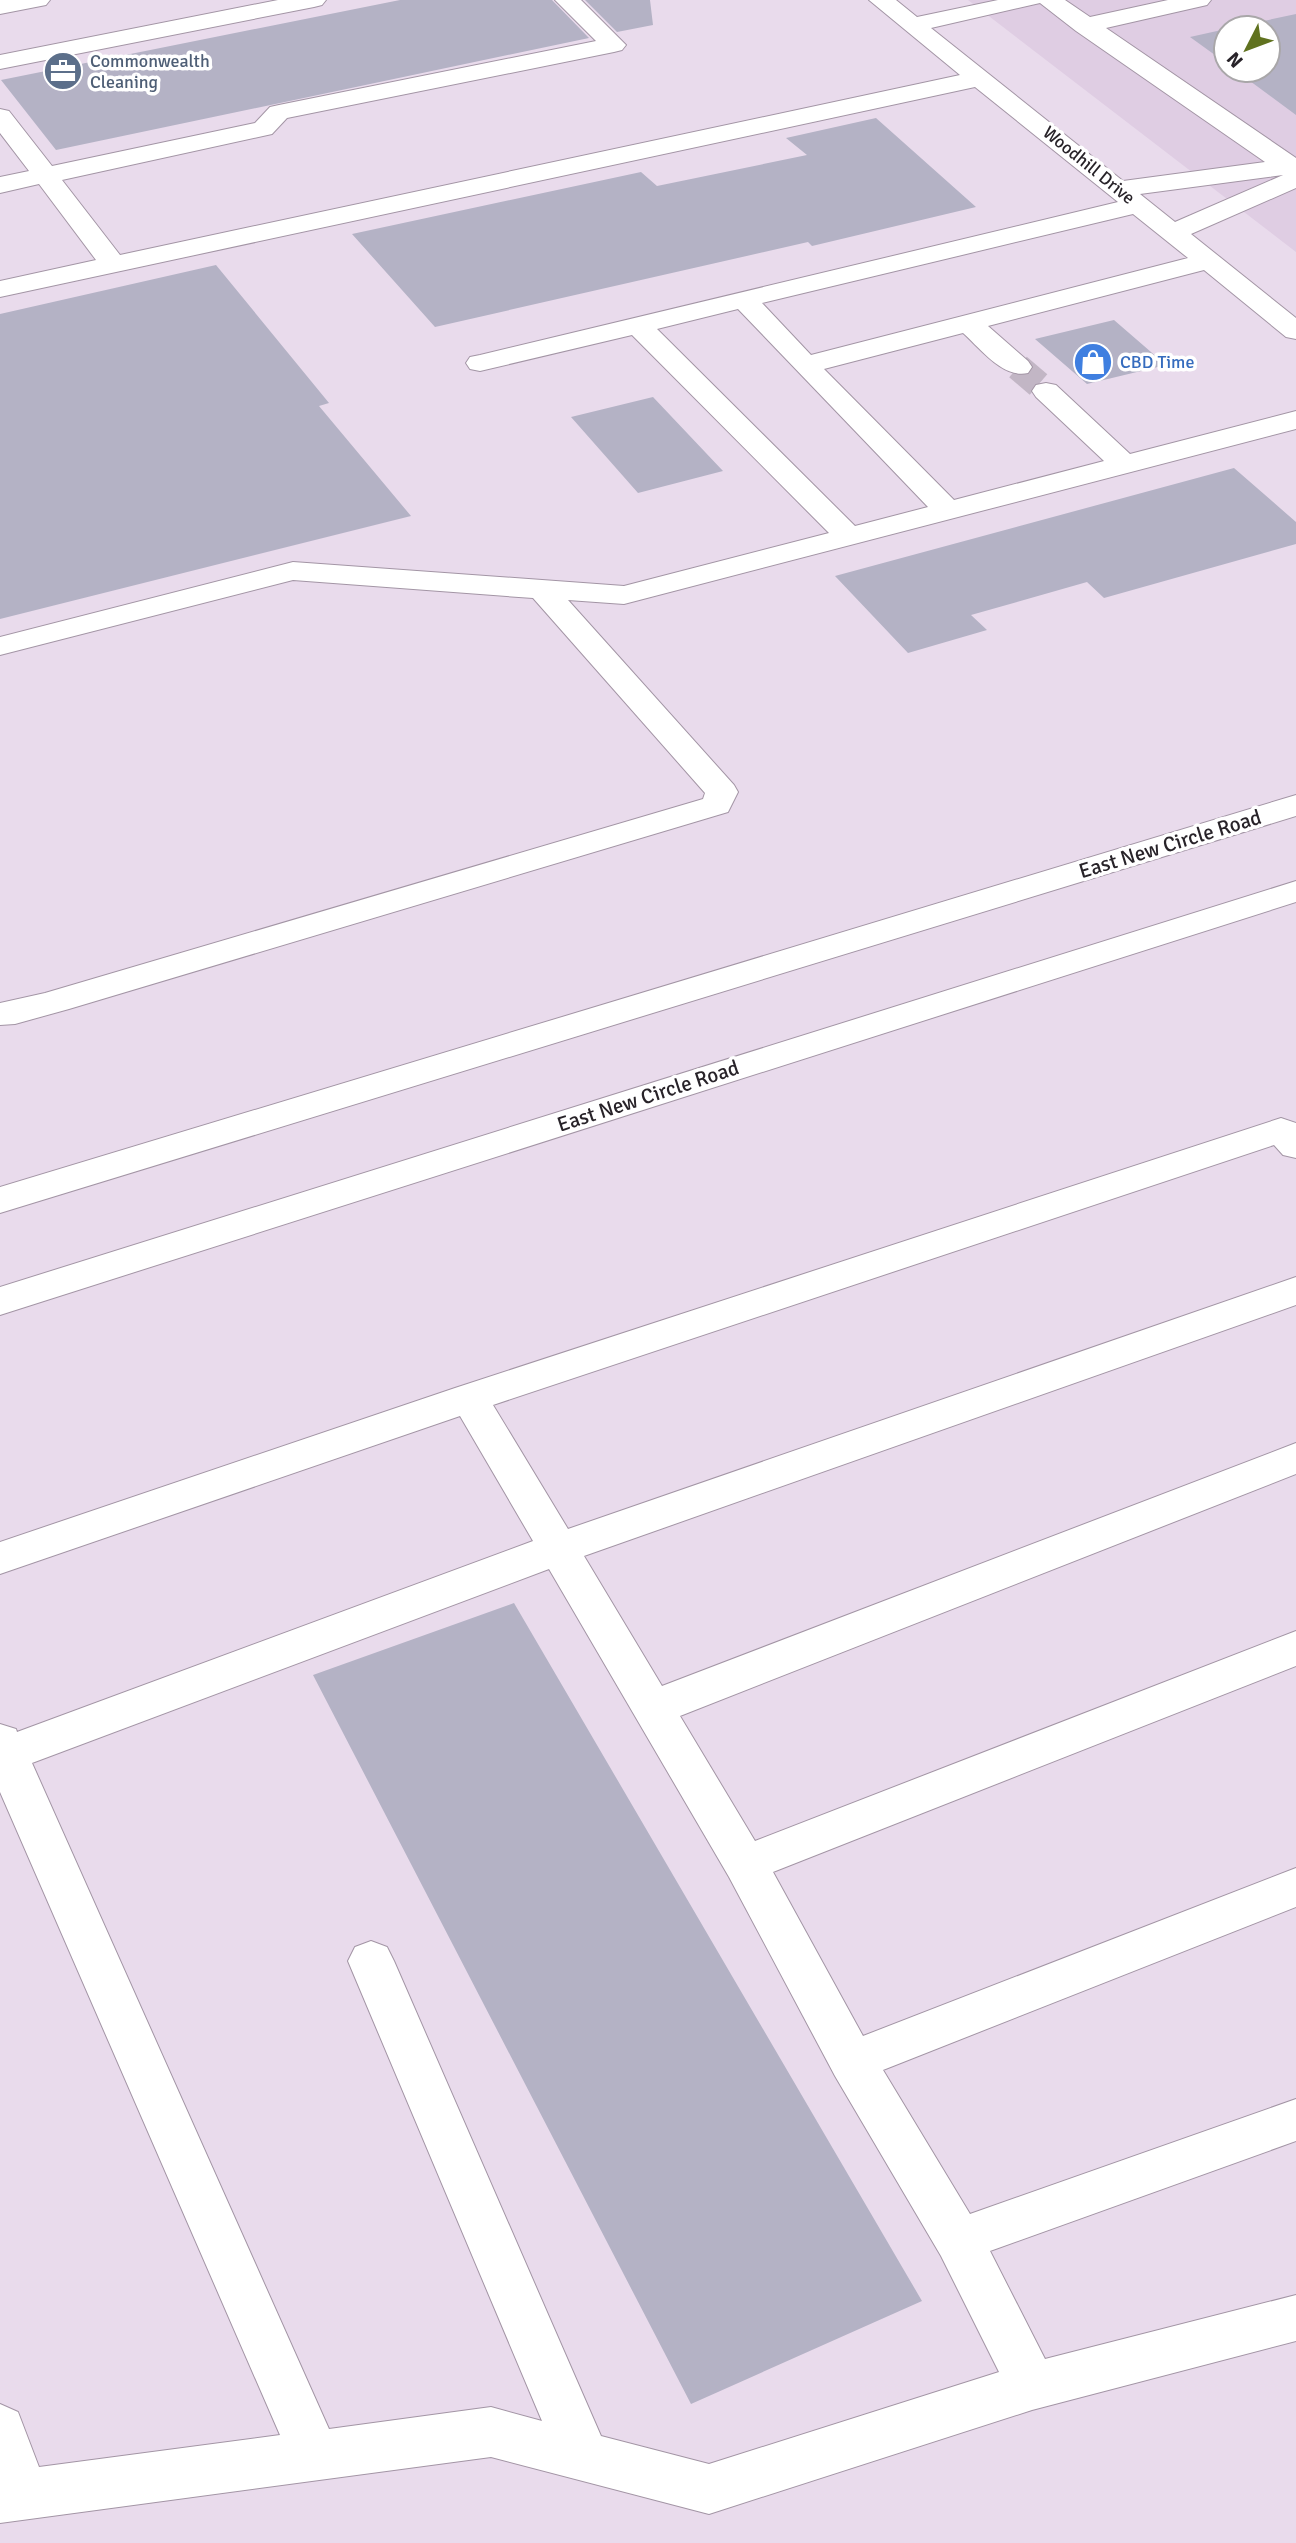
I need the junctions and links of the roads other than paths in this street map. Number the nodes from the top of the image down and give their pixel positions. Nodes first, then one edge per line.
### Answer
1 (38, 0) edge
2 (314, 0) edge
3 (567, 0) edge
4 (881, 0) edge
5 (1031, 0) edge
6 (1050, 0) edge
7 (1199, 0) edge
8 (0, 7) edge
9 (913, 25) junction
10 (1084, 26) junction
11 (0, 62) edge
12 (981, 78) junction
13 (0, 116) edge
14 (1293, 170) edge
15 (46, 176) junction
16 (0, 185) edge
17 (1129, 197) junction
18 (1173, 232) junction
19 (1209, 261) junction
20 (113, 264) junction
21 (0, 289) edge
22 (743, 299) junction
23 (968, 323) junction
24 (639, 326) junction
25 (1296, 331) edge
26 (480, 363) dead end
27 (804, 365) junction
28 (1018, 367) tunnel mouth
29 (1046, 391) tunnel mouth
30 (1296, 420) edge
31 (1125, 464) junction
32 (948, 511) junction
33 (849, 536) junction
34 (542, 589) junction
35 (0, 646) edge
36 (1296, 805) edge
37 (1296, 891) edge
38 (0, 1014) edge
39 (1296, 1146) edge
40 (0, 1200) edge
41 (1296, 1291) edge
42 (0, 1301) edge
43 (469, 1398) junction
44 (1296, 1458) edge
45 (557, 1549) junction
46 (0, 1558) edge
47 (1296, 1648) edge
48 (651, 1709) junction
49 (3, 1747) edge
50 (745, 1864) junction
51 (1296, 1887) edge
52 (371, 1961) dead end
53 (852, 2061) junction
54 (1296, 2120) edge
55 (959, 2240) junction
56 (1296, 2318) edge
57 (1032, 2386) junction
58 (0, 2429) edge
59 (315, 2456) junction
60 (584, 2457) junction
61 (11, 2496) edge

1 - 8 main road
2 - 11 main road
3 - 15 main road
4 - 9 main road, Woodhill Drive
5 - 9 main road
6 - 10 main road
7 - 10 main road
9 - 12 main road, Woodhill Drive
10 - 14 main road
12 - 17 main road, Woodhill Drive
12 - 20 main road
13 - 15 main road
14 - 17 main road
14 - 18 main road
15 - 16 main road
15 - 20 main road
17 - 18 main road, Woodhill Drive
17 - 22 main road
18 - 19 main road, Woodhill Drive
19 - 23 main road
19 - 25 main road, Woodhill Drive
20 - 21 main road
22 - 24 main road
22 - 27 main road
23 - 27 main road
23 - 28 main road
24 - 26 main road
24 - 33 main road
27 - 32 main road
29 - 31 main road
30 - 31 main road
31 - 32 main road
32 - 33 main road
33 - 34 main road
34 - 35 main road
34 - 38 main road
36 - 40 main road, East New Circle Road
37 - 42 main road, East New Circle Road
39 - 43 main road
41 - 45 main road
43 - 45 main road
43 - 46 main road
44 - 48 main road
45 - 48 main road
45 - 49 main road
47 - 50 main road
48 - 50 main road
49 - 59 main road
50 - 53 main road
51 - 53 main road
52 - 60 main road
53 - 55 main road
54 - 55 main road
55 - 57 main road
56 - 57 main road
57 - 60 main road
58 - 61 main road
59 - 60 main road
59 - 61 main road

